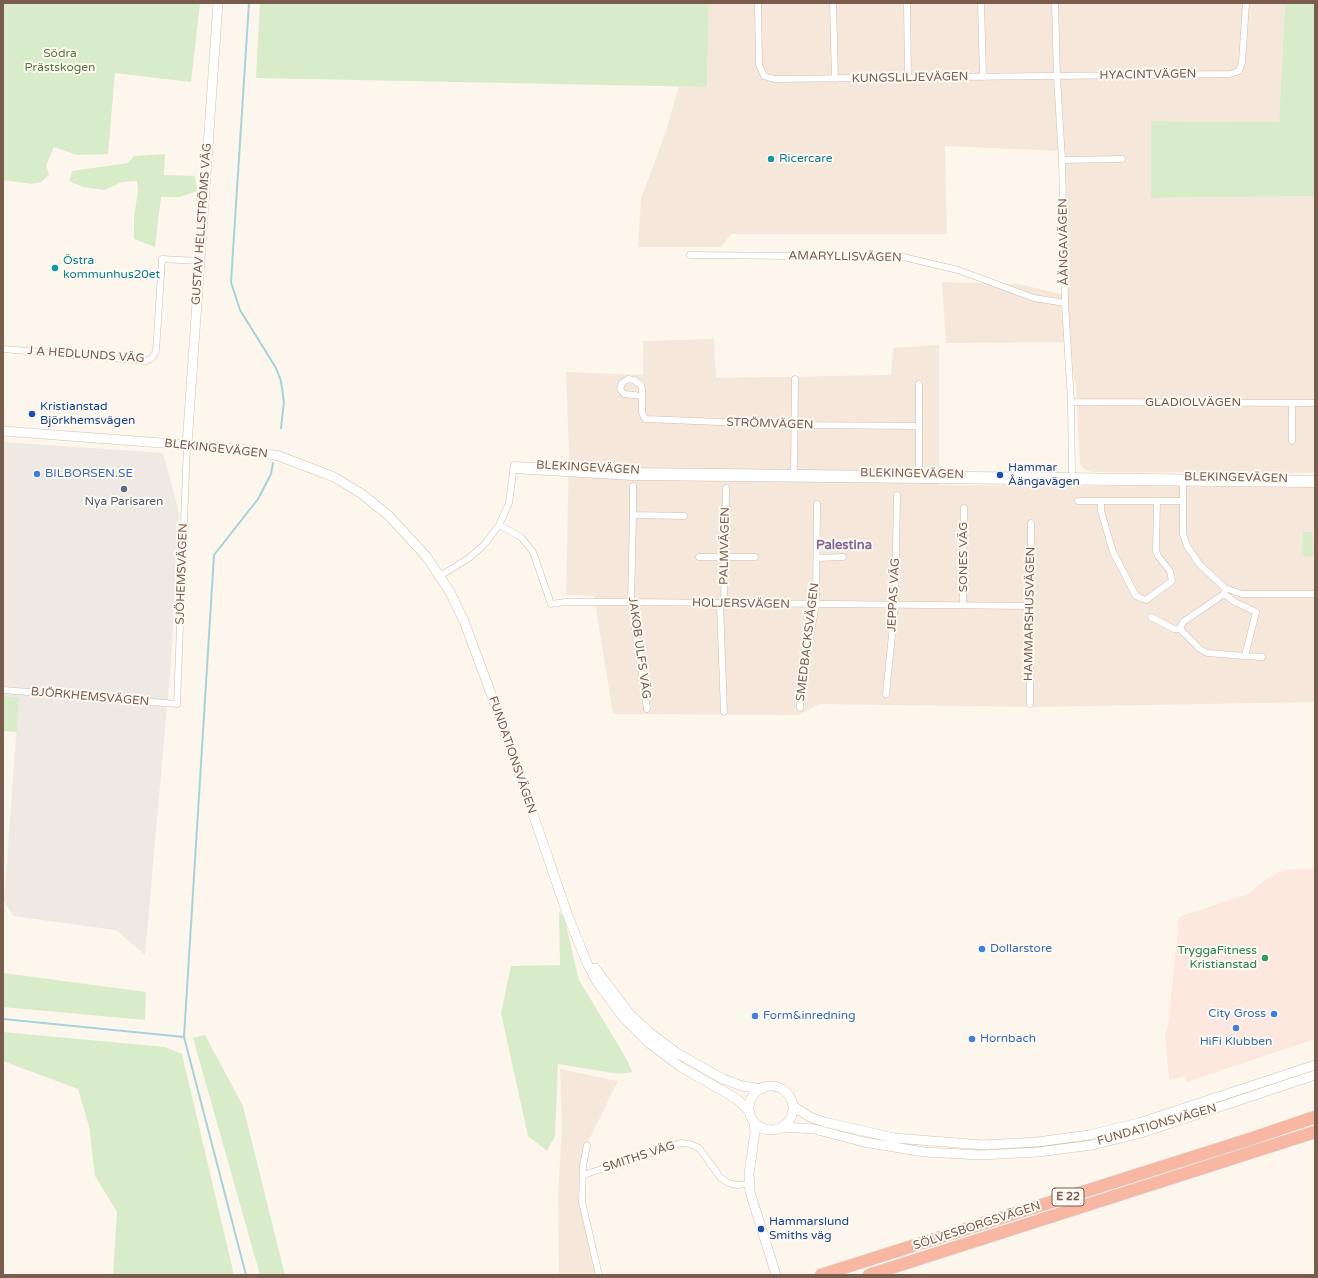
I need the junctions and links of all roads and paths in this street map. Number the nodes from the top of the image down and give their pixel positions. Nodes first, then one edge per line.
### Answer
1 (218, 3) edge
2 (758, 3) edge
3 (833, 3) edge
4 (907, 3) edge
5 (981, 3) edge
6 (1055, 3) edge
7 (1246, 3) edge
8 (983, 77) junction
9 (1057, 77) junction
10 (908, 78) junction
11 (835, 79) junction
12 (1122, 159) dead end
13 (1062, 160) junction
14 (690, 255) dead end
15 (199, 261) junction
16 (1065, 303) junction
17 (3, 349) edge
18 (795, 379) dead end
19 (919, 384) dead end
20 (642, 396) dead end
21 (1071, 402) junction
22 (1292, 403) junction
23 (1315, 403) edge
24 (794, 425) junction
25 (919, 426) junction
26 (3, 431) edge
27 (1292, 441) dead end
28 (186, 445) junction
29 (919, 466) dead end
30 (794, 476) junction
31 (1072, 479) junction
32 (1315, 479) edge
33 (1183, 480) junction
34 (1315, 484) edge
35 (633, 486) dead end
36 (726, 488) dead end
37 (897, 495) dead end
38 (1078, 501) dead end
39 (1101, 501) junction
40 (1157, 501) junction
41 (1183, 502) junction
42 (817, 504) dead end
43 (964, 508) dead end
44 (633, 515) junction
45 (684, 516) dead end
46 (1031, 523) dead end
47 (499, 525) junction
48 (699, 557) dead end
49 (725, 557) junction
50 (755, 557) dead end
51 (843, 557) dead end
52 (817, 558) junction
53 (440, 576) junction
54 (1225, 591) junction
55 (1315, 594) edge
56 (631, 602) junction
57 (722, 604) junction
58 (816, 604) junction
59 (895, 605) junction
60 (963, 605) junction
61 (1030, 606) junction
62 (1151, 617) dead end
63 (1180, 629) junction
64 (1245, 656) junction
65 (1262, 657) dead end
66 (3, 690) edge
67 (886, 694) dead end
68 (177, 704) joint
69 (1030, 704) dead end
70 (800, 708) dead end
71 (647, 709) dead end
72 (724, 712) dead end
73 (576, 937) junction
74 (1315, 1065) edge
75 (1315, 1075) edge
76 (762, 1089) junction
77 (793, 1106) junction
78 (750, 1112) junction
79 (1315, 1117) edge
80 (754, 1122) junction
81 (782, 1128) junction
82 (769, 1130) junction
83 (1315, 1132) edge
84 (587, 1144) dead end
85 (752, 1156) junction
86 (583, 1175) junction
87 (749, 1184) junction
88 (598, 1275) edge
89 (776, 1275) edge
90 (821, 1275) edge
91 (868, 1275) edge

1 - 15 main road, GUSTAV HELLSTRÖMS VÄG
2 - 11 street, KUNGSLILJEVÄGEN
3 - 11 street
4 - 10 street
5 - 8 street
6 - 9 street, ÅÄNGAVÄGEN
7 - 9 street, HYACINTVÄGEN
8 - 9 street, KUNGSLILJEVÄGEN
8 - 10 street, KUNGSLILJEVÄGEN
9 - 13 street, ÅÄNGAVÄGEN
10 - 11 street, KUNGSLILJEVÄGEN
12 - 13 street
13 - 16 street, ÅÄNGAVÄGEN
14 - 16 street, AMARYLLISVÄGEN
15 - 17 street, J A HEDLUNDS VÄG
15 - 28 main road, GUSTAV HELLSTRÖMS VÄG
16 - 21 street, ÅÄNGAVÄGEN
18 - 24 street
19 - 25 street
20 - 24 street, STRÖMVÄGEN
21 - 22 street, GLADIOLVÄGEN
21 - 31 street, ÅÄNGAVÄGEN
22 - 23 street, GLADIOLVÄGEN
22 - 27 street
24 - 25 street, STRÖMVÄGEN
24 - 30 street
25 - 29 street
26 - 28 main road, BLEKINGEVÄGEN
28 - 53 main road, BLEKINGEVÄGEN
28 - 68 street, SJÖHEMSVÄGEN
30 - 31 street, BLEKINGEVÄGEN
30 - 47 street, BLEKINGEVÄGEN
31 - 33 street, BLEKINGEVÄGEN
32 - 33 street, BLEKINGEVÄGEN
33 - 34 street, BLEKINGEVÄGEN
33 - 41 street
35 - 44 street, JAKOB ULFS VÄG
36 - 49 street, PALMVÄGEN
37 - 59 street, JEPPAS VÄG
38 - 39 street
39 - 40 street
39 - 40 street
40 - 41 street
41 - 54 street
42 - 52 street, SMEDBACKSVÄGEN
43 - 60 street, SONES VÄG
44 - 45 street
44 - 56 street, JAKOB ULFS VÄG
46 - 61 street, HAMMARSHUSVÄGEN
47 - 53 street, BLEKINGEVÄGEN
47 - 56 street, HOLJERSVÄGEN
48 - 49 street
49 - 50 street
49 - 57 street, PALMVÄGEN
51 - 52 street
52 - 58 street, SMEDBACKSVÄGEN
53 - 73 main road, FUNDATIONSVÄGEN
54 - 55 street
54 - 63 street
54 - 64 street
56 - 57 street, HOLJERSVÄGEN
56 - 71 street, JAKOB ULFS VÄG
57 - 58 street, HOLJERSVÄGEN
57 - 72 street, PALMVÄGEN
58 - 59 street, HOLJERSVÄGEN
58 - 70 street, SMEDBACKSVÄGEN
59 - 60 street, HOLJERSVÄGEN
59 - 67 street, JEPPAS VÄG
60 - 61 street, HOLJERSVÄGEN
61 - 69 street, HAMMARSHUSVÄGEN
62 - 63 street
63 - 64 street
64 - 65 street
66 - 68 street, BJÖRKHEMSVÄGEN
73 - 76 main road, FUNDATIONSVÄGEN
73 - 78 main road, FUNDATIONSVÄGEN
74 - 77 main road, FUNDATIONSVÄGEN
75 - 81 main road, FUNDATIONSVÄGEN
76 - 77 main road
76 - 78 main road
77 - 81 main road
78 - 80 main road
79 - 90 highway, SÖLVESBORGSVÄGEN / E 22
80 - 82 main road
80 - 85 main road
81 - 82 main road
82 - 85 main road
83 - 91 highway, SÖLVESBORGSVÄGEN / E 22
84 - 86 street, SMITHS VÄG
85 - 87 main road
86 - 87 street, SMITHS VÄG
86 - 88 street, SMITHS VÄG
87 - 89 main road

